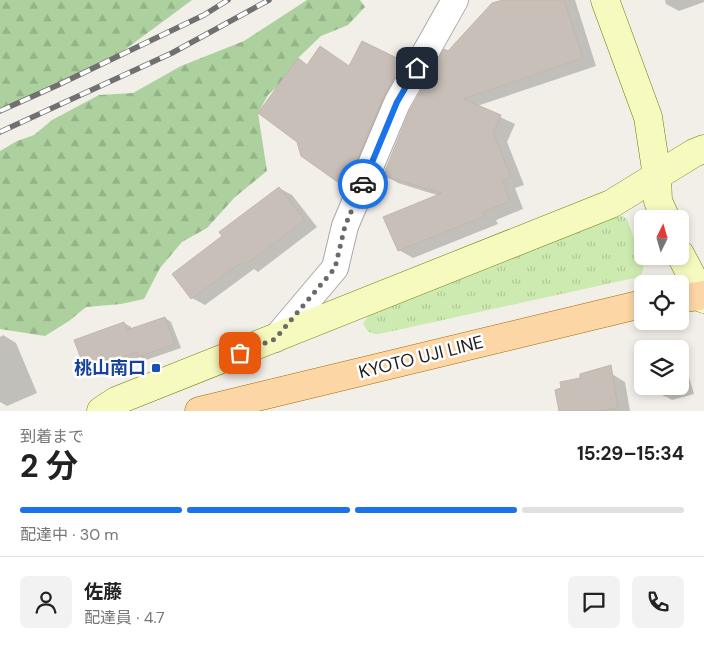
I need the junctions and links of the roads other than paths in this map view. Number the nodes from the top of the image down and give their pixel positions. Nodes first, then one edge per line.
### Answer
1 (455, 0) edge
2 (605, 0) edge
3 (704, 149) edge
4 (657, 176) junction
5 (662, 210) edge
6 (684, 265) edge
7 (697, 297) edge
8 (634, 306) edge
9 (275, 339) junction
10 (101, 411) edge
11 (199, 411) edge

1 - 9 street
2 - 4 street
3 - 4 street
4 - 5 street
4 - 9 street
6 - 7 street
8 - 11 main road, KYOTO UJI LINE
9 - 10 street

